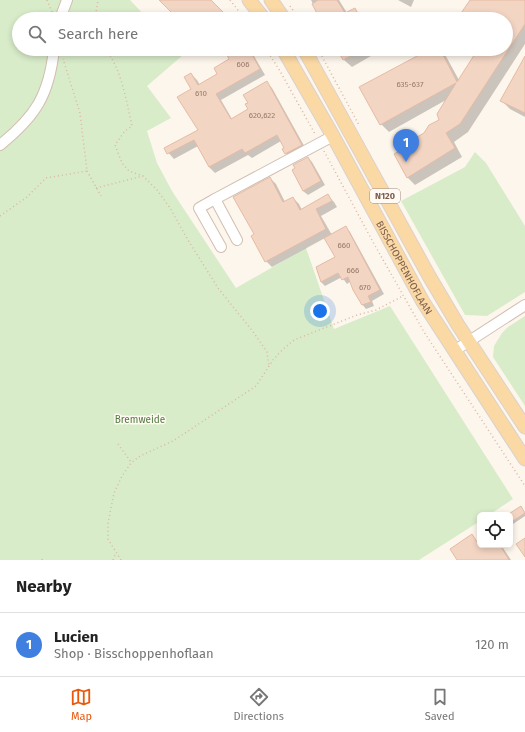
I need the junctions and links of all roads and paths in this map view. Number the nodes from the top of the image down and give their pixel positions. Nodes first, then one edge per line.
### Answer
1 (47, 0) edge
2 (67, 0) edge
3 (98, 0) edge
4 (230, 0) edge
5 (249, 0) edge
6 (271, 0) edge
7 (289, 6) dead end
8 (54, 12) edge
9 (59, 12) edge
10 (96, 12) edge
11 (239, 12) edge
12 (258, 12) edge
13 (279, 12) edge
14 (294, 12) edge
15 (53, 56) edge
16 (111, 56) edge
17 (270, 56) edge
18 (287, 56) edge
19 (308, 56) edge
20 (63, 58) dead end
21 (333, 136) junction
22 (320, 143) junction
23 (0, 145) edge
24 (87, 172) junction
25 (143, 176) junction
26 (96, 188) junction
27 (101, 196) dead end
28 (214, 199) junction
29 (0, 216) edge
30 (237, 240) dead end
31 (221, 247) dead end
32 (403, 296) junction
33 (525, 305) edge
34 (469, 342) junction
35 (454, 351) junction
36 (269, 366) junction
37 (525, 427) edge
38 (118, 444) dead end
39 (525, 459) edge
40 (131, 463) junction
41 (525, 486) edge
42 (116, 552) junction
43 (43, 557) dead end
44 (42, 560) edge
45 (113, 560) edge
46 (121, 560) edge

1 - 8 path
2 - 9 street
3 - 10 path
4 - 11 path
5 - 12 main road
6 - 13 main road
7 - 14 path
15 - 23 street
16 - 25 path
17 - 22 path
18 - 21 main road, BISSCHOPPENHOFLAAN / N120
19 - 34 main road, BISSCHOPPENHOFLAAN / N120
20 - 24 path
21 - 22 street
21 - 35 main road, BISSCHOPPENHOFLAAN / N120
22 - 28 street
22 - 32 path
24 - 26 path
24 - 29 path
25 - 26 path
25 - 36 path
26 - 27 path
28 - 30 street
28 - 31 street
32 - 36 path
32 - 41 path
33 - 34 street
34 - 35 street
34 - 37 main road, BISSCHOPPENHOFLAAN / N120
35 - 39 main road, BISSCHOPPENHOFLAAN / N120
36 - 40 path
38 - 40 path
40 - 42 path
42 - 45 path
42 - 46 path
43 - 44 path

